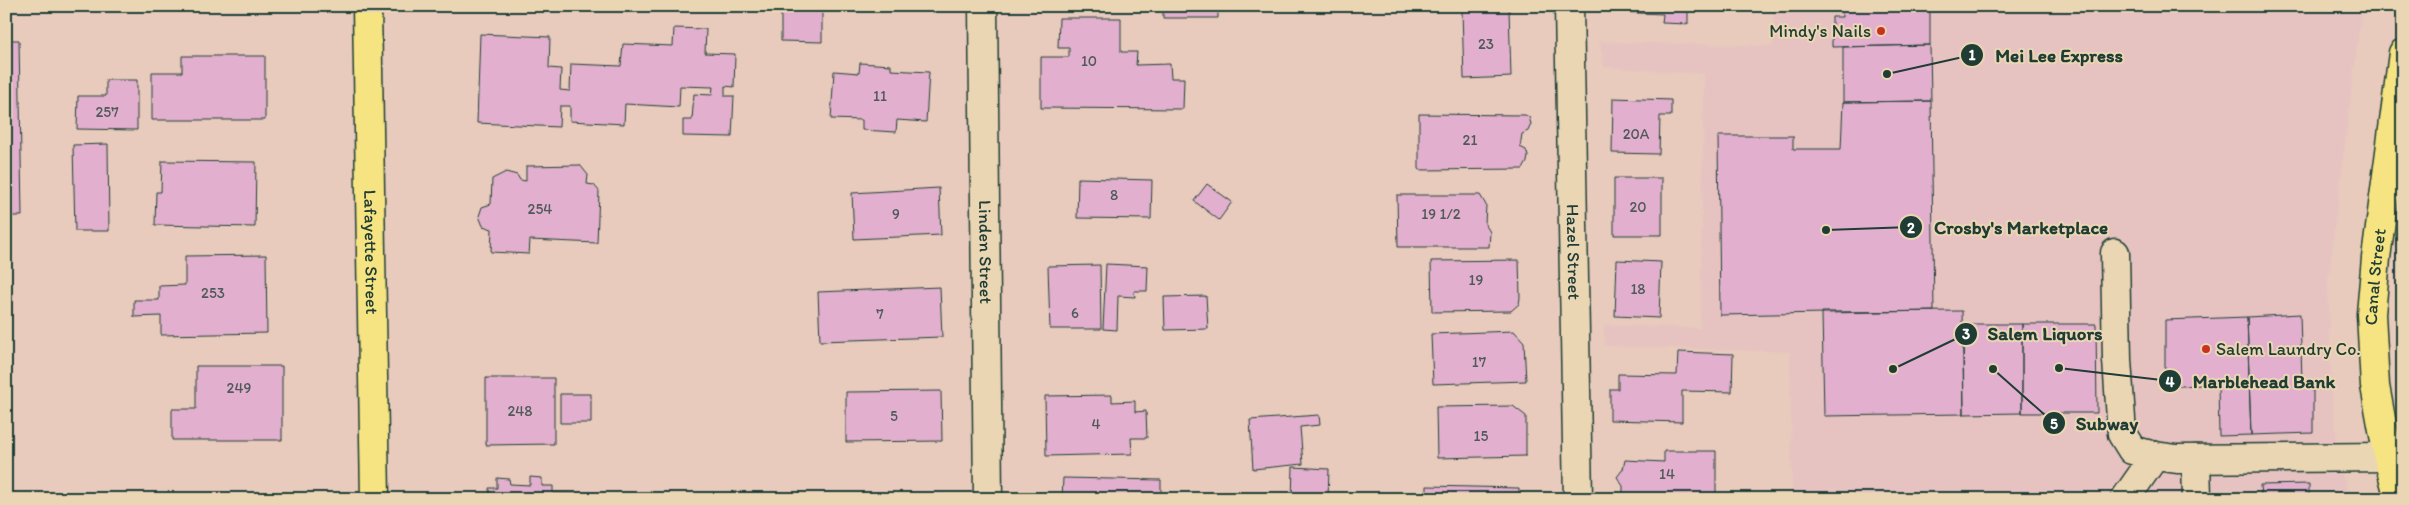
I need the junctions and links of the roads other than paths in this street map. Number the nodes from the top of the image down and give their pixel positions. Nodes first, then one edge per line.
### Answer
1 (367, 6) edge
2 (983, 6) edge
3 (1569, 6) edge
4 (2403, 53) edge
5 (2115, 252) dead end
6 (2155, 456) junction
7 (2388, 457) junction
8 (2196, 459) junction
9 (375, 499) edge
10 (988, 499) edge
11 (1578, 499) edge
12 (2125, 499) edge
13 (2197, 499) edge
14 (2399, 499) edge

1 - 9 main road, Lafayette Street
2 - 10 street, Linden Street
3 - 11 street, Hazel Street
4 - 7 main road, Canal Street
5 - 6 street
6 - 8 street
6 - 12 street
7 - 8 street
7 - 14 main road, Canal Street
8 - 13 street

